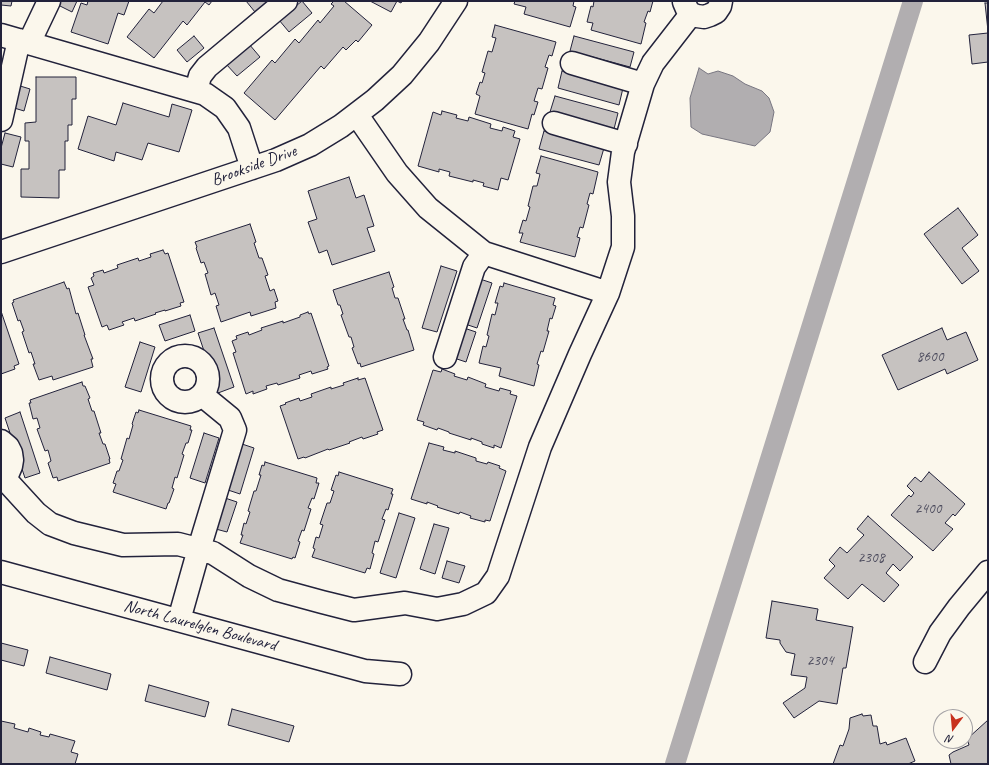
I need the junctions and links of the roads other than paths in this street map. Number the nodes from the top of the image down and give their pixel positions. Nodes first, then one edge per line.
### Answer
1 (49, 1) edge
2 (286, 1) edge
3 (456, 1) edge
4 (721, 1) edge
5 (687, 7) edge
6 (17, 40) edge
7 (572, 63) dead end
8 (643, 84) junction
9 (196, 91) junction
10 (357, 114) junction
11 (1, 120) edge
12 (554, 123) dead end
13 (626, 144) junction
14 (252, 168) junction
15 (1, 252) edge
16 (484, 253) junction
17 (608, 293) junction
18 (445, 357) dead end
19 (202, 395) dead end
20 (1, 441) edge
21 (2, 478) edge
22 (199, 549) junction
23 (1, 572) edge
24 (988, 572) edge
25 (180, 620) junction
26 (925, 662) dead end
27 (400, 674) dead end

1 - 6 street
2 - 9 street
3 - 10 street, Brookside Drive
4 - 5 street
5 - 8 street
6 - 9 street
6 - 11 street
7 - 8 street
8 - 13 street
9 - 14 street
10 - 14 street, Brookside Drive
10 - 16 street
12 - 13 street
13 - 17 street
14 - 15 street, Brookside Drive
16 - 17 street
16 - 18 street
17 - 22 street
19 - 22 street
20 - 21 street
21 - 22 street
22 - 25 street
23 - 25 street, North Laurelglen Boulevard
24 - 26 street
25 - 27 street, North Laurelglen Boulevard

